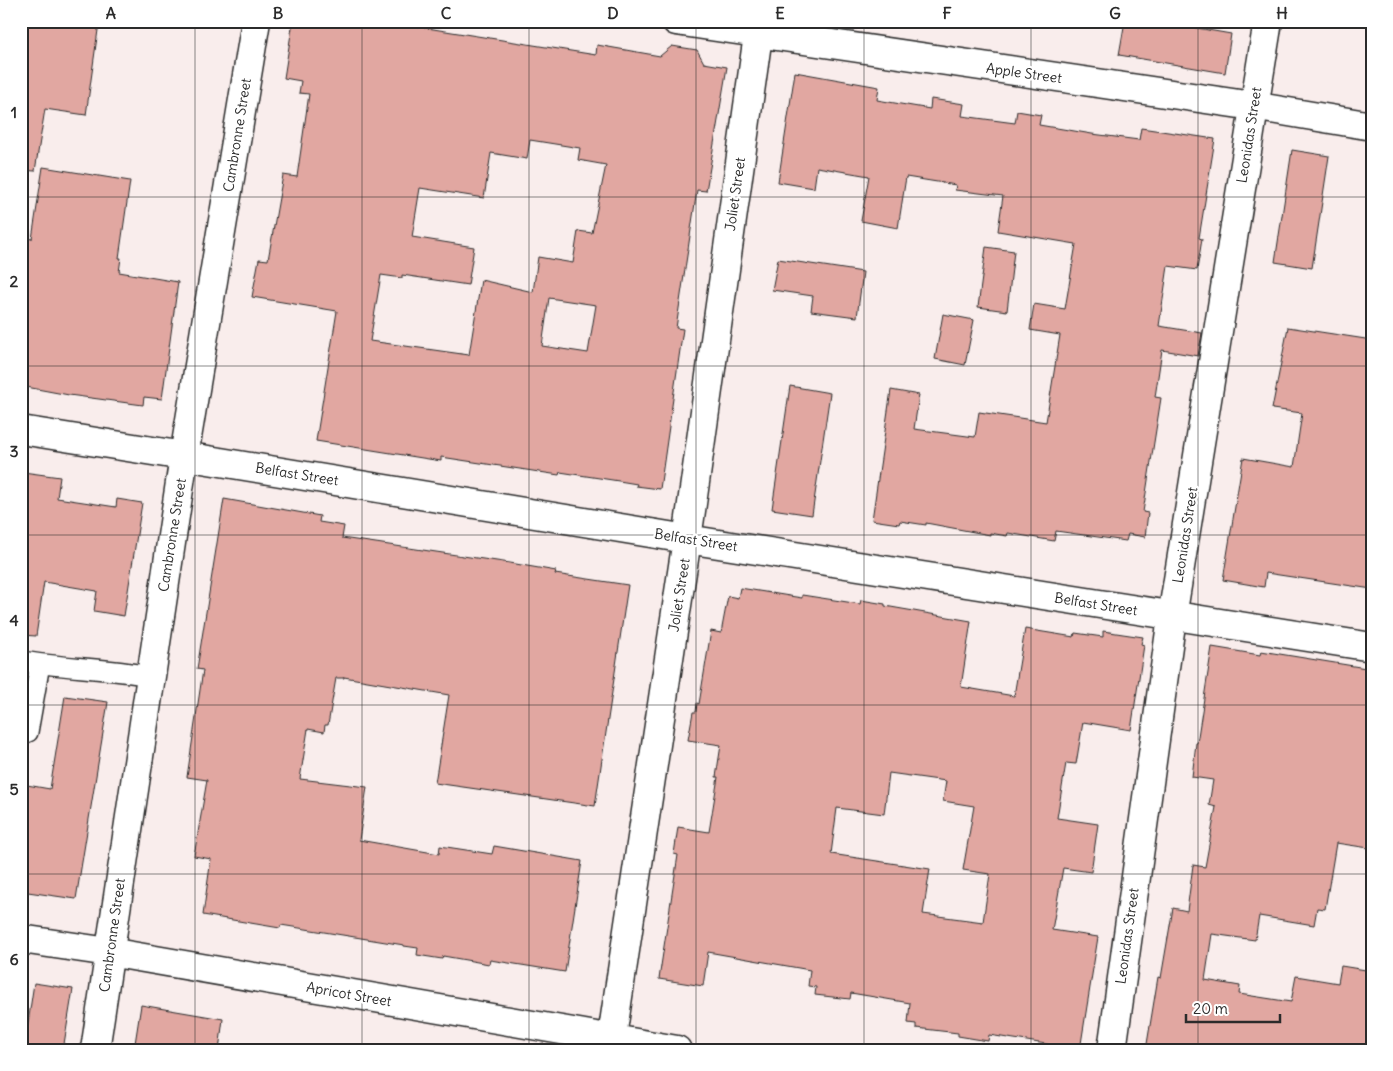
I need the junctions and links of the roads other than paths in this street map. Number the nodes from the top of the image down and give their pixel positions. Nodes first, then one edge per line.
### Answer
1 (256, 21) edge
2 (676, 21) edge
3 (1268, 21) edge
4 (759, 28) edge
5 (1254, 106) junction
6 (1372, 126) edge
7 (21, 430) edge
8 (184, 456) junction
9 (687, 539) junction
10 (1172, 617) junction
11 (1372, 647) edge
12 (21, 660) edge
13 (40, 664) junction
14 (150, 676) junction
15 (21, 735) edge
16 (21, 939) edge
17 (109, 952) junction
18 (610, 1044) edge
19 (95, 1050) edge
20 (677, 1050) edge
21 (1112, 1050) edge

1 - 8 street, Cambronne Street
2 - 4 street, Apple Street
3 - 5 street, Leonidas Street
4 - 5 street, Apple Street
4 - 9 street, Joliet Street
5 - 6 street, Apple Street
5 - 10 street, Leonidas Street
7 - 8 street, Belfast Street
8 - 9 street, Belfast Street
8 - 14 street, Cambronne Street
9 - 10 street, Belfast Street
9 - 18 street, Joliet Street
10 - 11 street, Belfast Street
10 - 21 street, Leonidas Street
12 - 13 lane
13 - 14 lane
13 - 15 lane
14 - 17 street, Cambronne Street
16 - 17 street, Apricot Street
17 - 18 street, Apricot Street
17 - 19 street, Cambronne Street
18 - 20 street, Apricot Street

